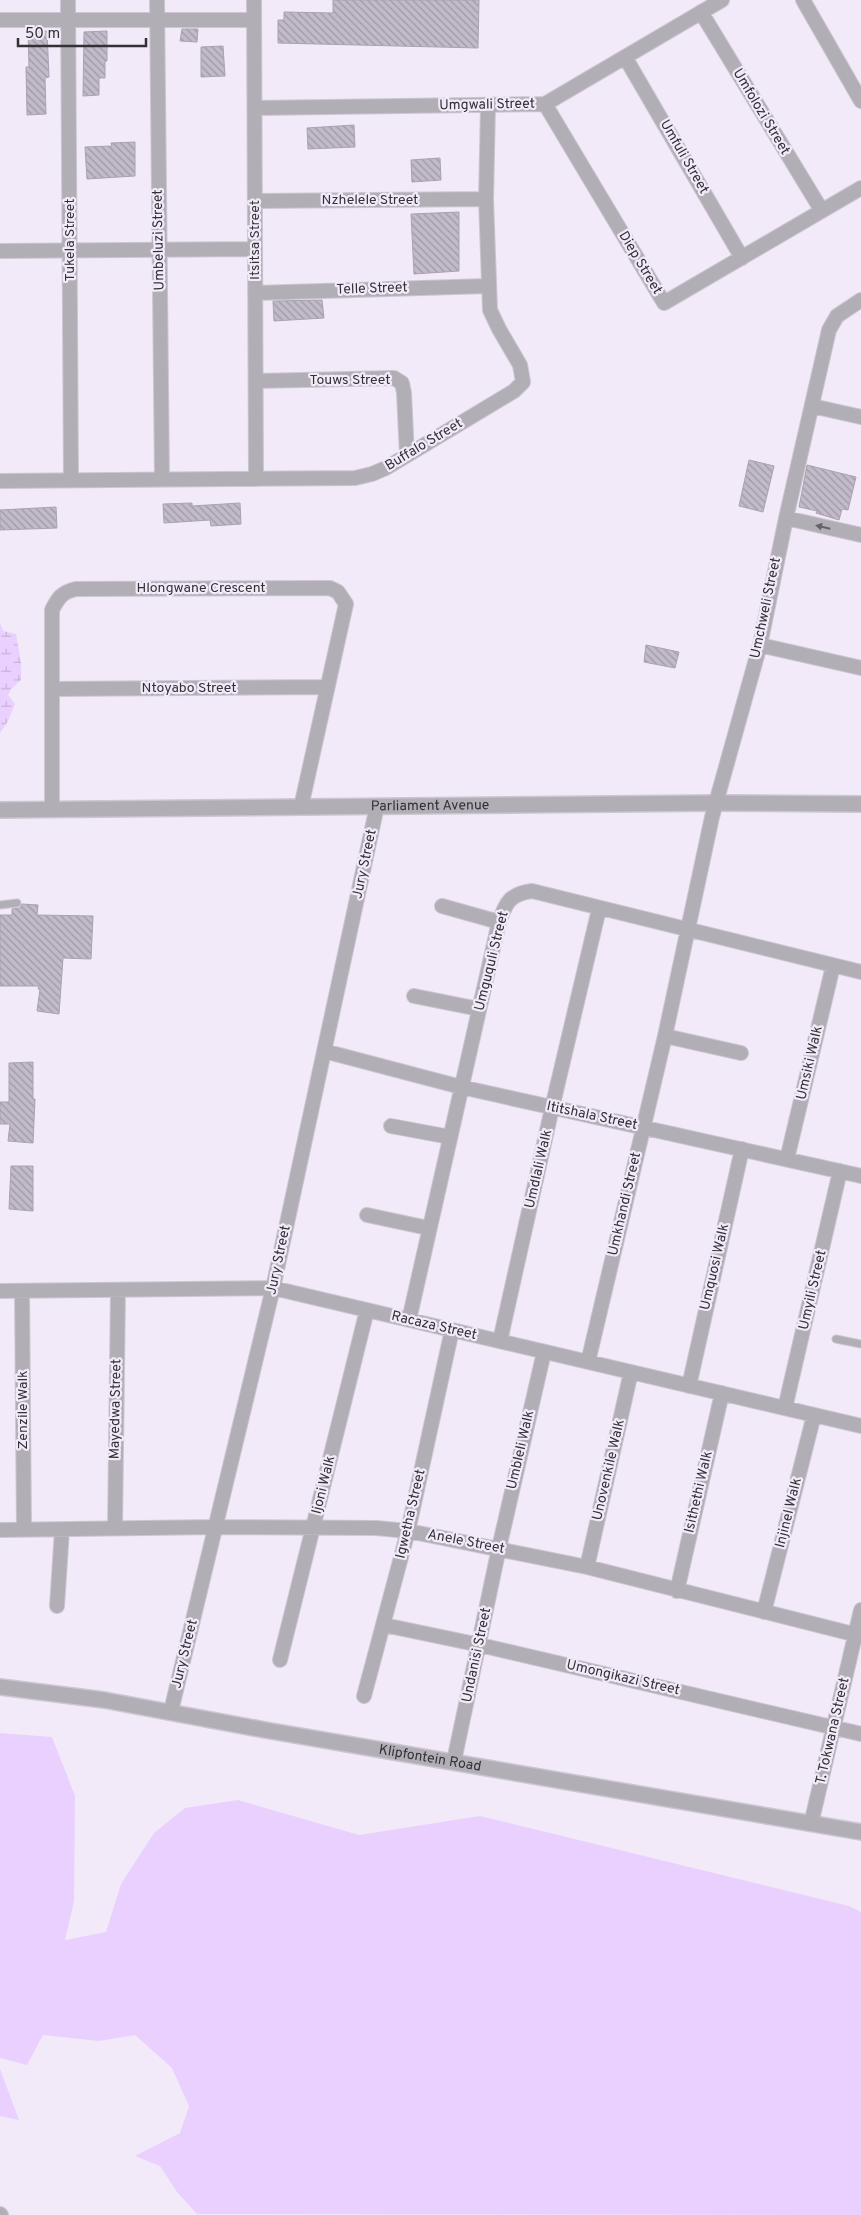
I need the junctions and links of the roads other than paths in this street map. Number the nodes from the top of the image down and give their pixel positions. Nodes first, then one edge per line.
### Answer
1 (68, 0) edge
2 (157, 0) edge
3 (254, 0) edge
4 (722, 0) edge
5 (803, 0) edge
6 (701, 12) junction
7 (0, 20) edge
8 (68, 20) junction
9 (157, 20) junction
10 (254, 20) junction
11 (625, 57) junction
12 (861, 100) edge
13 (545, 104) junction
14 (488, 106) junction
15 (255, 108) junction
16 (861, 188) edge
17 (486, 199) junction
18 (255, 201) junction
19 (822, 211) junction
20 (255, 249) junction
21 (70, 250) junction
22 (158, 250) junction
23 (0, 251) edge
24 (742, 258) junction
25 (488, 286) junction
26 (256, 293) junction
27 (861, 300) edge
28 (256, 381) junction
29 (812, 406) junction
30 (861, 417) edge
31 (407, 455) junction
32 (72, 479) junction
33 (162, 479) junction
34 (256, 479) junction
35 (0, 481) edge
36 (786, 518) junction
37 (861, 535) edge
38 (760, 644) junction
39 (861, 668) edge
40 (327, 687) junction
41 (52, 689) junction
42 (716, 803) junction
43 (861, 804) edge
44 (377, 806) junction
45 (301, 807) junction
46 (52, 809) junction
47 (0, 810) edge
48 (17, 903) dead end
49 (0, 905) edge
50 (442, 906) dead end
51 (599, 909) junction
52 (499, 922) junction
53 (688, 929) junction
54 (834, 966) junction
55 (861, 972) edge
56 (414, 996) dead end
57 (479, 1009) junction
58 (665, 1036) junction
59 (324, 1052) junction
60 (741, 1054) dead end
61 (461, 1087) junction
62 (552, 1108) junction
63 (391, 1126) dead end
64 (643, 1128) junction
65 (450, 1137) junction
66 (742, 1149) junction
67 (787, 1159) junction
68 (840, 1171) junction
69 (861, 1176) edge
70 (367, 1215) dead end
71 (428, 1228) junction
72 (274, 1288) junction
73 (118, 1290) junction
74 (0, 1291) edge
75 (22, 1291) junction
76 (367, 1310) junction
77 (409, 1320) junction
78 (452, 1330) junction
79 (836, 1339) dead end
80 (500, 1341) junction
81 (861, 1344) edge
82 (544, 1352) junction
83 (588, 1362) junction
84 (631, 1372) junction
85 (689, 1386) junction
86 (722, 1393) junction
87 (785, 1408) junction
88 (814, 1415) junction
89 (861, 1426) edge
90 (216, 1527) junction
91 (115, 1528) junction
92 (313, 1529) junction
93 (0, 1530) edge
94 (24, 1530) junction
95 (62, 1530) junction
96 (408, 1530) junction
97 (499, 1548) junction
98 (587, 1567) junction
99 (677, 1591) junction
100 (57, 1606) dead end
101 (861, 1610) edge
102 (764, 1612) junction
103 (384, 1625) junction
104 (858, 1635) edge
105 (480, 1645) junction
106 (280, 1660) dead end
107 (0, 1687) edge
108 (364, 1696) dead end
109 (170, 1711) junction
110 (834, 1728) junction
111 (861, 1734) edge
112 (454, 1761) junction
113 (811, 1824) junction
114 (861, 1832) edge

1 - 8 street, Tukela Street
2 - 9 street, Umbeluzi Street
3 - 10 street, Itsitsa Street
4 - 6 street, Umgwali Street
5 - 12 street
6 - 11 street, Umgwali Street
6 - 19 street, Umfolozi Street
7 - 8 street
8 - 9 street
8 - 21 street, Tukela Street
9 - 10 street
9 - 22 street, Umbeluzi Street
10 - 15 street, Itsitsa Street
11 - 13 street, Umgwali Street
11 - 24 street, Umfuli Street
13 - 14 street, Umgwali Street
13 - 24 street, Diep Street
14 - 15 street, Umgwali Street
14 - 17 street, Buffalo Street
15 - 18 street, Itsitsa Street
16 - 19 street, Diep Street
17 - 18 street, Nzhelele Street
17 - 25 street, Buffalo Street
18 - 20 street, Itsitsa Street
19 - 24 street, Diep Street
20 - 22 street
20 - 26 street, Itsitsa Street
21 - 22 street
21 - 23 street
21 - 32 street, Tukela Street
22 - 33 street, Umbeluzi Street
25 - 26 street, Telle Street
25 - 31 street, Buffalo Street
26 - 28 street, Itsitsa Street
27 - 29 street, Umchweli Street
28 - 31 street, Touws Street
28 - 34 street, Itsitsa Street
29 - 30 street
29 - 36 street, Umchweli Street
31 - 34 street, Buffalo Street
32 - 33 street, Buffalo Street
32 - 35 street, Buffalo Street
33 - 34 street, Buffalo Street
37 -> 36 street
36 - 38 street, Umchweli Street
38 - 39 street
38 - 42 street, Umchweli Street
40 - 41 street, Ntoyabo Street
40 - 41 street, Hlongwane Crescent
40 - 45 street, Hlongwane Crescent
41 - 46 street, Hlongwane Crescent
42 - 43 street, Parliament Avenue
42 - 44 street, Parliament Avenue
42 - 53 street, Umchweli Street
44 - 45 street, Parliament Avenue
44 - 59 street, Jury Street
45 - 46 street, Parliament Avenue
46 - 47 street, Parliament Avenue
48 - 49 lane
50 - 52 street
51 - 52 street, Umguquli Street
51 - 53 street, Umguquli Street
51 - 62 street, Umdlali Walk
52 - 57 street, Umguquli Street
53 - 54 street, Umguquli Street
53 - 58 street, Umkhandi Street
54 - 55 street, Umguquli Street
54 - 67 street, Umsiki Walk
56 - 57 street
57 - 61 street, Umguquli Street
58 - 60 street
58 - 64 street, Umkhandi Street
59 - 61 street, Ititshala Street
59 - 72 street, Jury Street
61 - 62 street, Ititshala Street
61 - 65 street, Umguquli Street
62 - 64 street, Ititshala Street
62 - 80 street, Umdlali Walk
63 - 65 street
64 - 66 street, Ititshala Street
64 - 83 street, Umkhandi Street
65 - 71 street, Umguquli Street
66 - 67 street, Ititshala Street
66 - 85 street, Umquosi Walk
67 - 68 street, Ititshala Street
68 - 69 street, Ititshala Street
68 - 87 street, Umyili Street
70 - 71 street
71 - 77 street, Umguquli Street
72 - 73 street, Racaza Street
72 - 76 street, Racaza Street
72 - 90 street, Jury Street
73 - 75 street, Racaza Street
73 - 91 street, Mayedwa Street
74 - 75 street, Racaza Street
75 - 94 street, Zenzile Walk
76 - 77 street, Racaza Street
76 - 92 street, Ijoni Walk
77 - 78 street, Racaza Street
78 - 80 street, Racaza Street
78 - 96 street, Igwetha Street
79 - 81 lane
80 - 82 street, Racaza Street
82 - 83 street, Racaza Street
82 - 97 street, Umbleli Walk
83 - 84 street, Racaza Street
84 - 85 street, Racaza Street
84 - 98 street, Unovenkile Walk
85 - 86 street, Racaza Street
86 - 87 street, Racaza Street
86 - 99 street, Isithethi Walk
87 - 88 street, Racaza Street
88 - 89 street, Racaza Street
88 - 102 street, Injinel Walk
90 - 91 street, Anele Street
90 - 92 street, Anele Street
90 - 109 street, Jury Street
91 - 95 street, Anele Street
92 - 96 street, Anele Street
92 - 106 street, Ijoni Walk
93 - 94 street, Anele Street
94 - 95 street, Anele Street
95 - 100 street
96 - 97 street, Anele Street
96 - 103 street, Igwetha Street
97 - 98 street, Anele Street
97 - 105 street, Undanisi Street
98 - 99 street, Anele Street
99 - 102 street, Anele Street
101 - 104 street, T. Tokwana Street
102 - 104 street, Anele Street
103 - 105 street, Umongikazi Street
103 - 108 street, Igwetha Street
104 - 110 street, T. Tokwana Street
105 - 110 street, Umongikazi Street
105 - 112 street, Undanisi Street
107 - 109 street, Klipfontein Road
109 - 112 street, Klipfontein Road
110 - 111 street, Umongikazi Street
110 - 113 street, T. Tokwana Street
112 - 113 street, Klipfontein Road
113 - 114 street, Klipfontein Road

